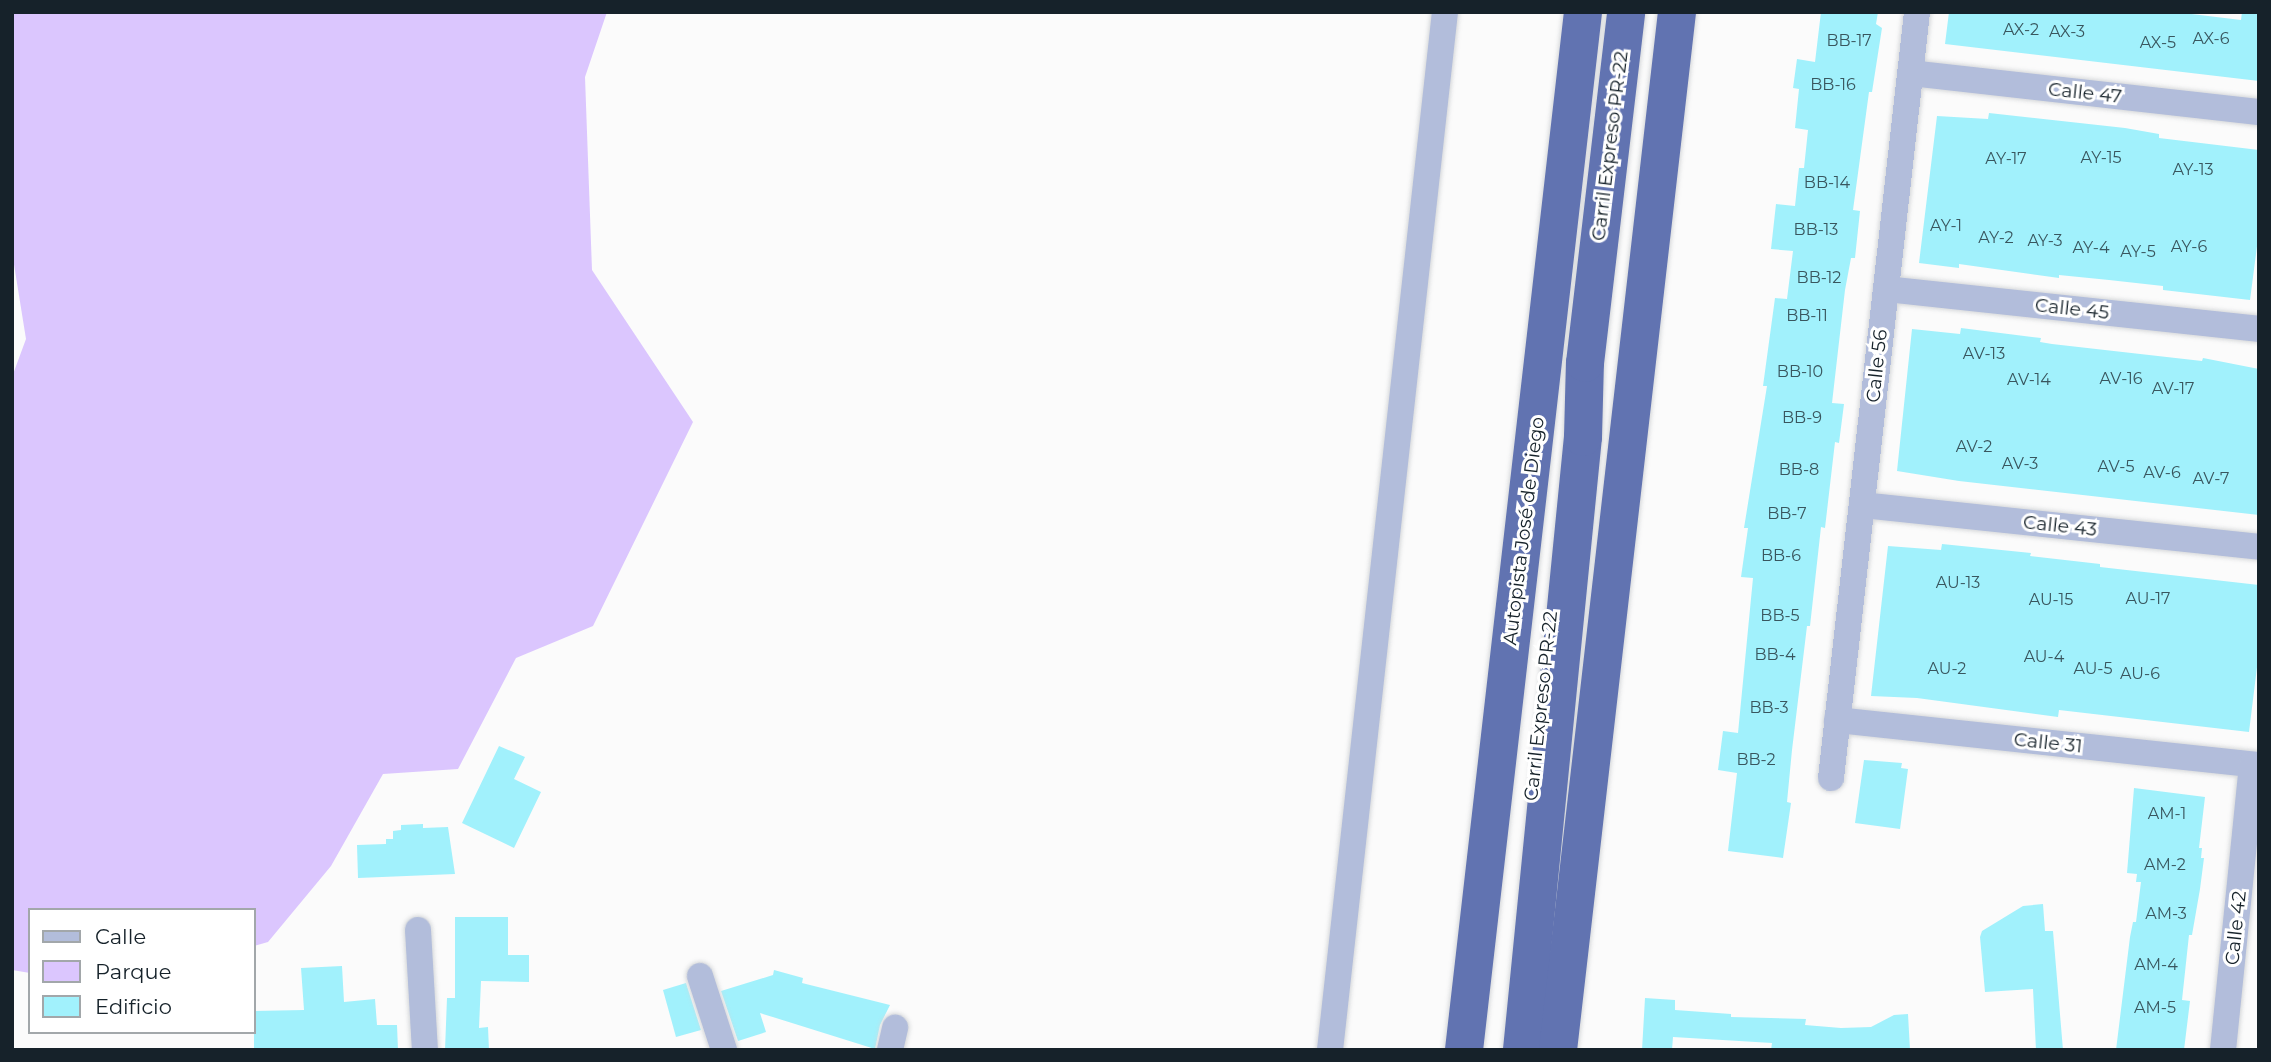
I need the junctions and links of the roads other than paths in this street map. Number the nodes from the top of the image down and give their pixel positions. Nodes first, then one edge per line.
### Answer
1 (1446, 12) edge
2 (1583, 12) edge
3 (1626, 12) edge
4 (1677, 12) edge
5 (1917, 12) edge
6 (1911, 73) junction
7 (2259, 112) edge
8 (1886, 289) junction
9 (2259, 329) edge
10 (1585, 363) junction
11 (1862, 505) junction
12 (2259, 547) edge
13 (1837, 720) junction
14 (2255, 765) edge
15 (1831, 778) dead end
16 (418, 930) dead end
17 (700, 976) dead end
18 (425, 1050) edge
19 (724, 1050) edge
20 (1330, 1050) edge
21 (1464, 1050) edge
22 (1505, 1050) edge
23 (1522, 1050) edge
24 (1558, 1050) edge
25 (2223, 1050) edge

1 - 20 street
2 - 21 highway, Autopista José de Diego
3 - 10 highway, Carril Expreso PR-22
4 - 24 highway
5 - 6 street, Calle 56
6 - 7 street, Calle 47
6 - 8 street, Calle 56
8 - 9 street, Calle 45
8 - 11 street, Calle 56
10 - 22 highway, Carril Expreso PR-22
10 - 23 highway, Carril Expreso PR-22
11 - 12 street, Calle 43
11 - 13 street, Calle 56
13 - 14 street, Calle 31
13 - 15 street, Calle 56
14 - 25 street, Calle 42
16 - 18 street
17 - 19 street

